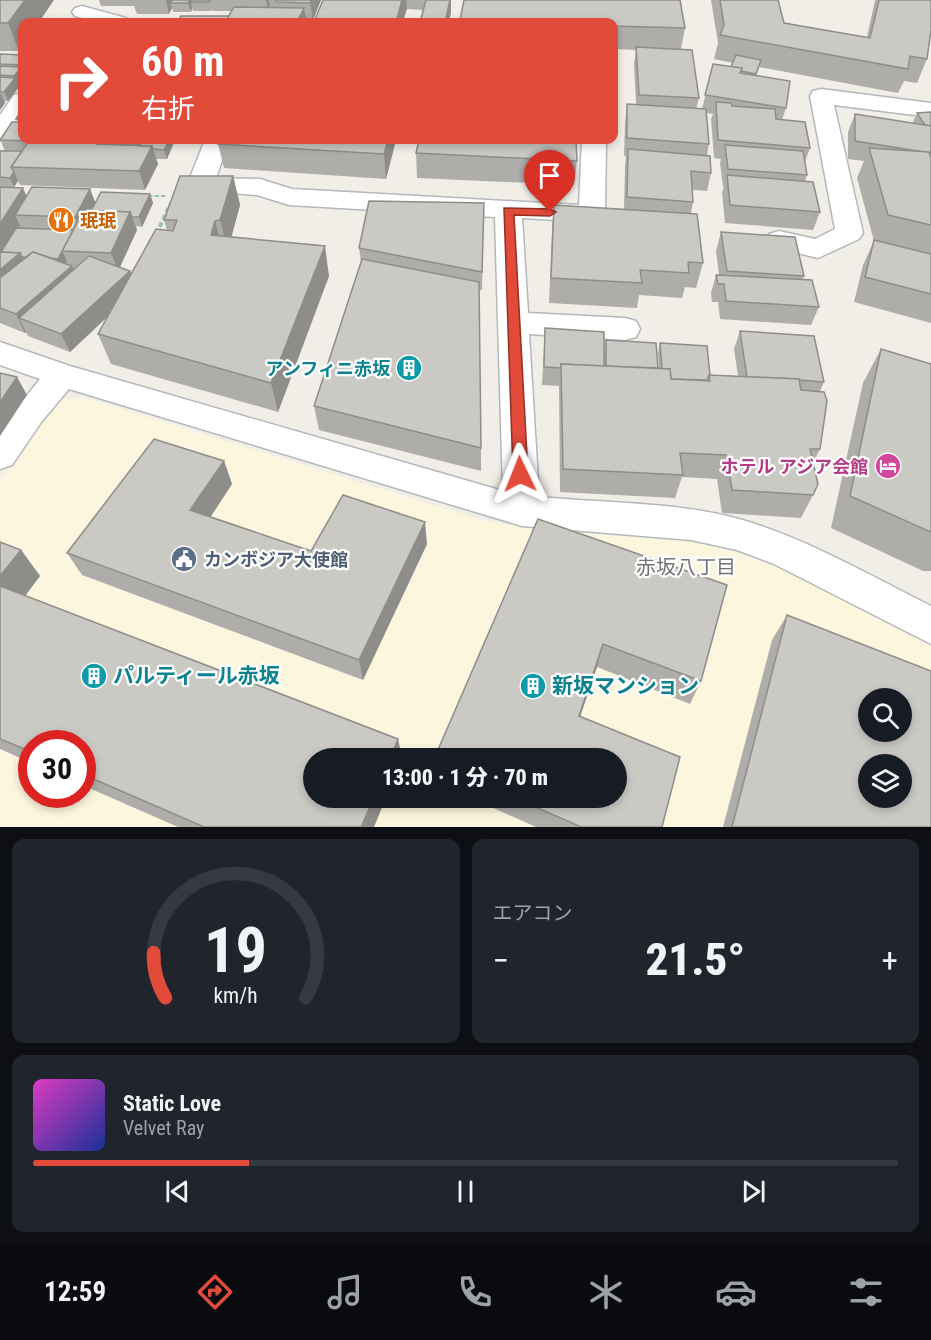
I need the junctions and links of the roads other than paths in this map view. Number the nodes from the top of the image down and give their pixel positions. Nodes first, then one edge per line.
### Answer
1 (81, 11) edge
2 (105, 18) edge
3 (18, 106) edge
4 (931, 110) edge
5 (0, 133) edge
6 (215, 144) edge
7 (594, 144) edge
8 (508, 211) junction
9 (779, 240) edge
10 (513, 323) junction
11 (625, 329) dead end
12 (0, 353) edge
13 (62, 375) junction
14 (0, 455) edge
15 (522, 512) junction
16 (931, 626) edge

1 - 2 street
3 - 5 street
4 - 9 street
6 - 8 street
7 - 8 street
8 - 10 street
10 - 11 street
10 - 15 street
12 - 13 street
13 - 14 street
13 - 15 street
15 - 16 street

